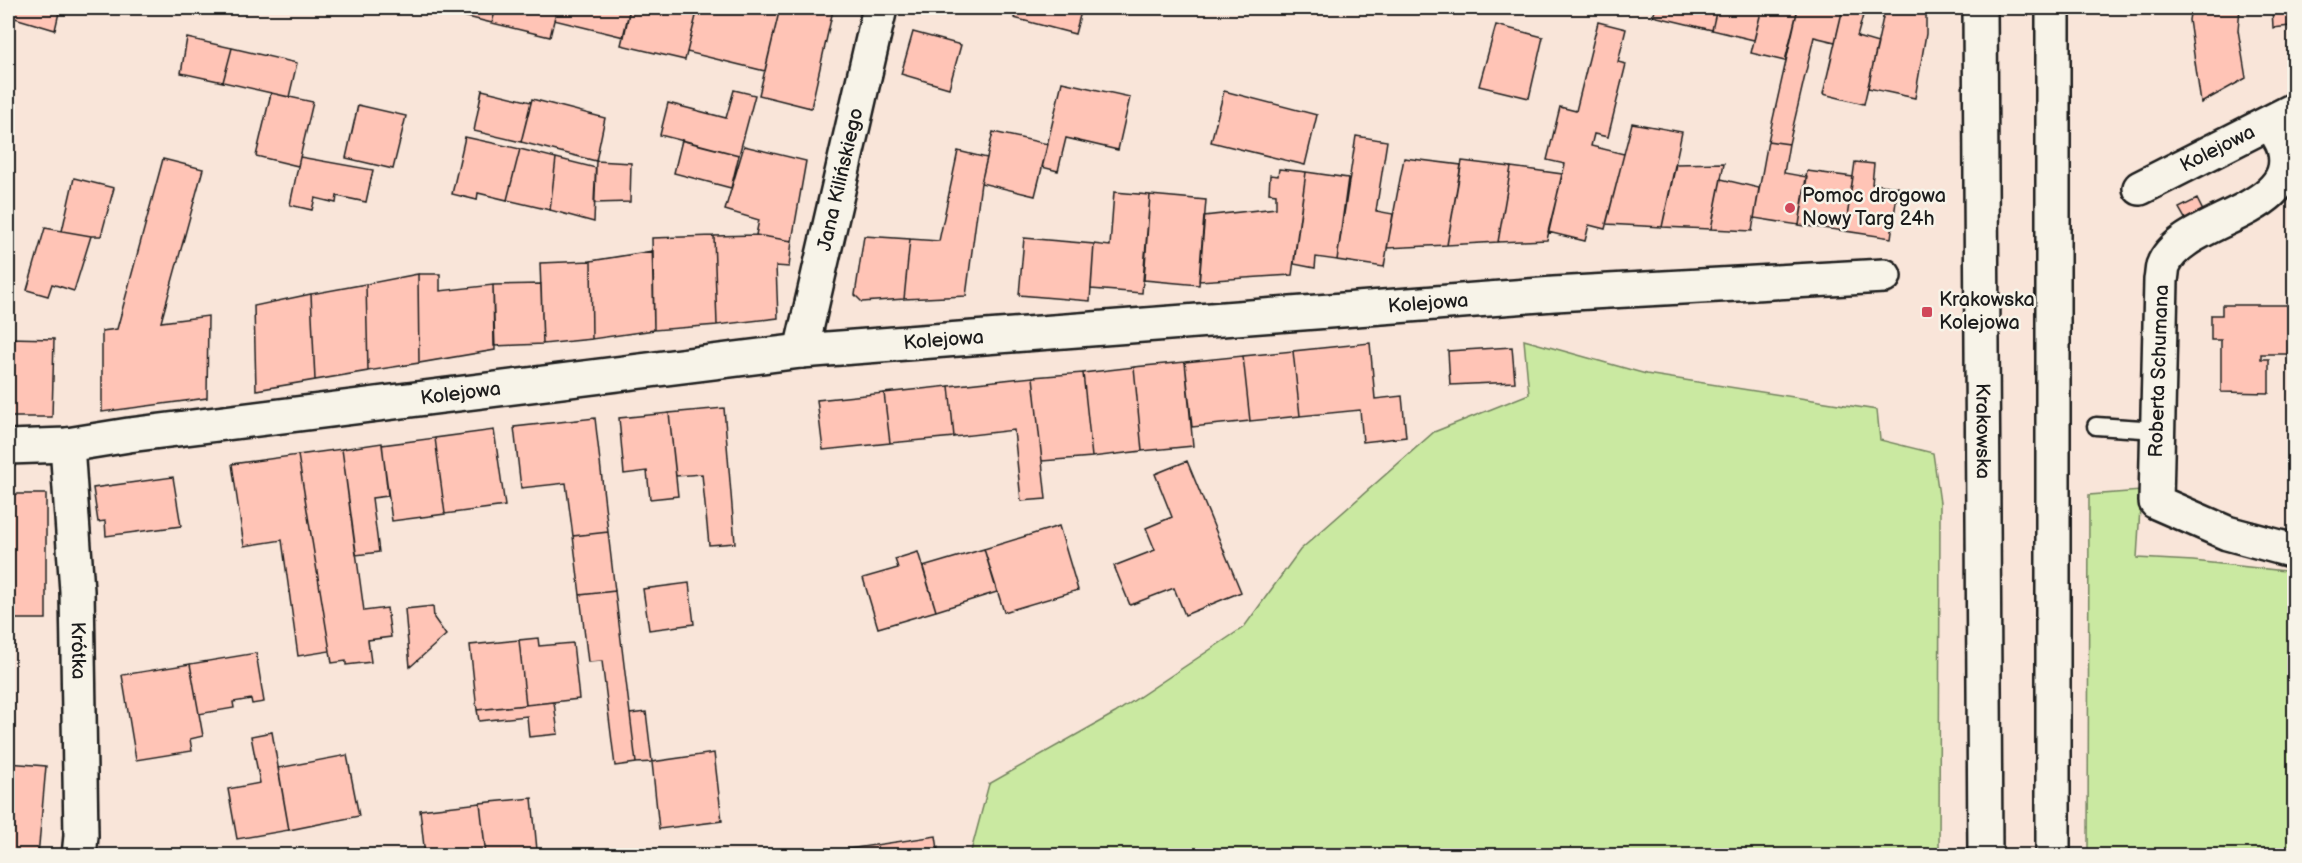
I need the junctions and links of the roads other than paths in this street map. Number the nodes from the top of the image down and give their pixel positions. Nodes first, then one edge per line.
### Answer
1 (880, 8) edge
2 (1980, 8) edge
3 (2053, 8) edge
4 (2283, 116) edge
5 (2140, 188) dead end
6 (1884, 276) dead end
7 (801, 351) junction
8 (2096, 426) dead end
9 (2157, 430) junction
10 (68, 445) junction
11 (8, 447) edge
12 (2295, 551) edge
13 (79, 855) edge
14 (1984, 855) edge
15 (2053, 855) edge

1 - 7 street, Jana Kilińskiego
2 - 14 street, Krakowska
3 - 15 street
4 - 5 street, Kolejowa
4 - 9 street, Roberta Schumana
6 - 7 street, Kolejowa
7 - 10 street, Kolejowa
8 - 9 lane
9 - 12 street, Roberta Schumana
10 - 11 street, Kolejowa
10 - 13 street, Krótka

